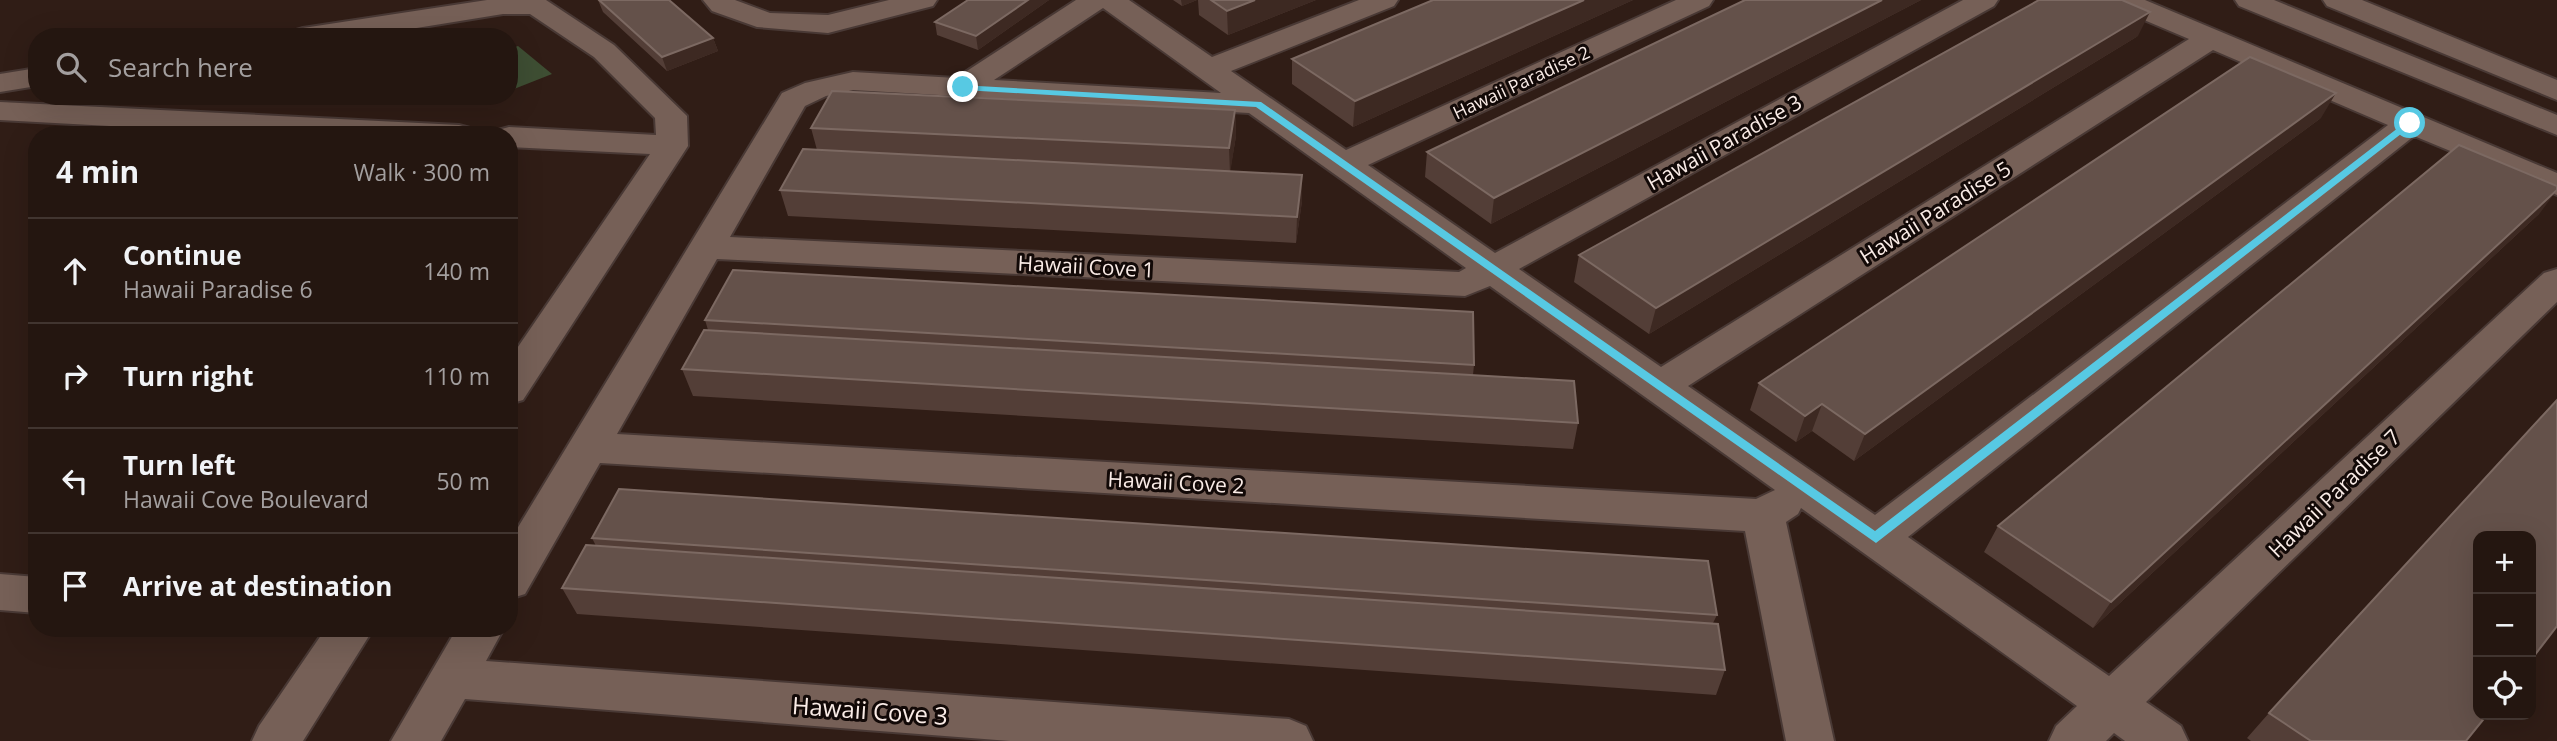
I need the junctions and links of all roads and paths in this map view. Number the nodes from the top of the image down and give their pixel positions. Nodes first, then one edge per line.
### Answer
1 (923, 0) edge
2 (1041, 0) edge
3 (1110, 0) edge
4 (1384, 0) edge
5 (1699, 0) edge
6 (1984, 0) edge
7 (2121, 0) edge
8 (2249, 0) edge
9 (2337, 0) edge
10 (719, 3) edge
11 (1086, 6) edge
12 (2378, 7) edge
13 (692, 17) edge
14 (1009, 24) edge
15 (361, 28) edge
16 (1041, 35) junction
17 (2211, 38) junction
18 (1209, 69) junction
19 (28, 78) edge
20 (0, 83) edge
21 (963, 87) junction
22 (2557, 91) edge
23 (1258, 104) junction
24 (0, 111) edge
25 (2410, 123) junction
26 (287, 126) edge
27 (2557, 126) edge
28 (518, 137) edge
29 (672, 146) junction
30 (1343, 164) junction
31 (2557, 185) edge
32 (706, 247) junction
33 (1479, 276) junction
34 (2557, 281) edge
35 (518, 377) edge
36 (1659, 386) junction
37 (588, 447) junction
38 (1804, 488) junction
39 (1763, 516) junction
40 (1876, 538) junction
41 (518, 566) edge
42 (0, 592) edge
43 (28, 594) edge
44 (345, 637) edge
45 (476, 637) edge
46 (452, 678) junction
47 (2111, 704) junction
48 (276, 741) edge
49 (415, 741) edge
50 (1289, 741) edge
51 (1810, 741) edge
52 (2073, 741) edge
53 (2164, 741) edge

1 - 10 street
2 - 11 street
3 - 18 street
4 - 18 street
5 - 30 street, Hawaii Paradise 2
6 - 33 street, Hawaii Paradise 3
7 - 17 street
8 - 27 street
9 - 12 street
10 - 13 street
11 - 16 street
12 - 22 street
14 - 16 street
15 - 29 street
16 - 21 street
17 - 25 street
17 - 36 street, Hawaii Paradise 5
18 - 23 street
19 - 20 street
21 - 23 street
21 - 32 street
23 - 30 street
24 - 26 street
25 - 31 street
25 - 40 street
28 - 29 street
29 - 35 street
30 - 33 street
32 - 33 street, Hawaii Cove 1
32 - 37 street
33 - 36 street
34 - 47 street, Hawaii Paradise 7
36 - 38 street
37 - 39 street, Hawaii Cove 2
37 - 41 street
38 - 39 street
38 - 40 street
39 - 51 street
40 - 47 street
42 - 43 street
44 - 48 street
45 - 46 street
46 - 49 street
46 - 50 street, Hawaii Cove 3
47 - 52 street, Hawaii Paradise 7
47 - 53 street

